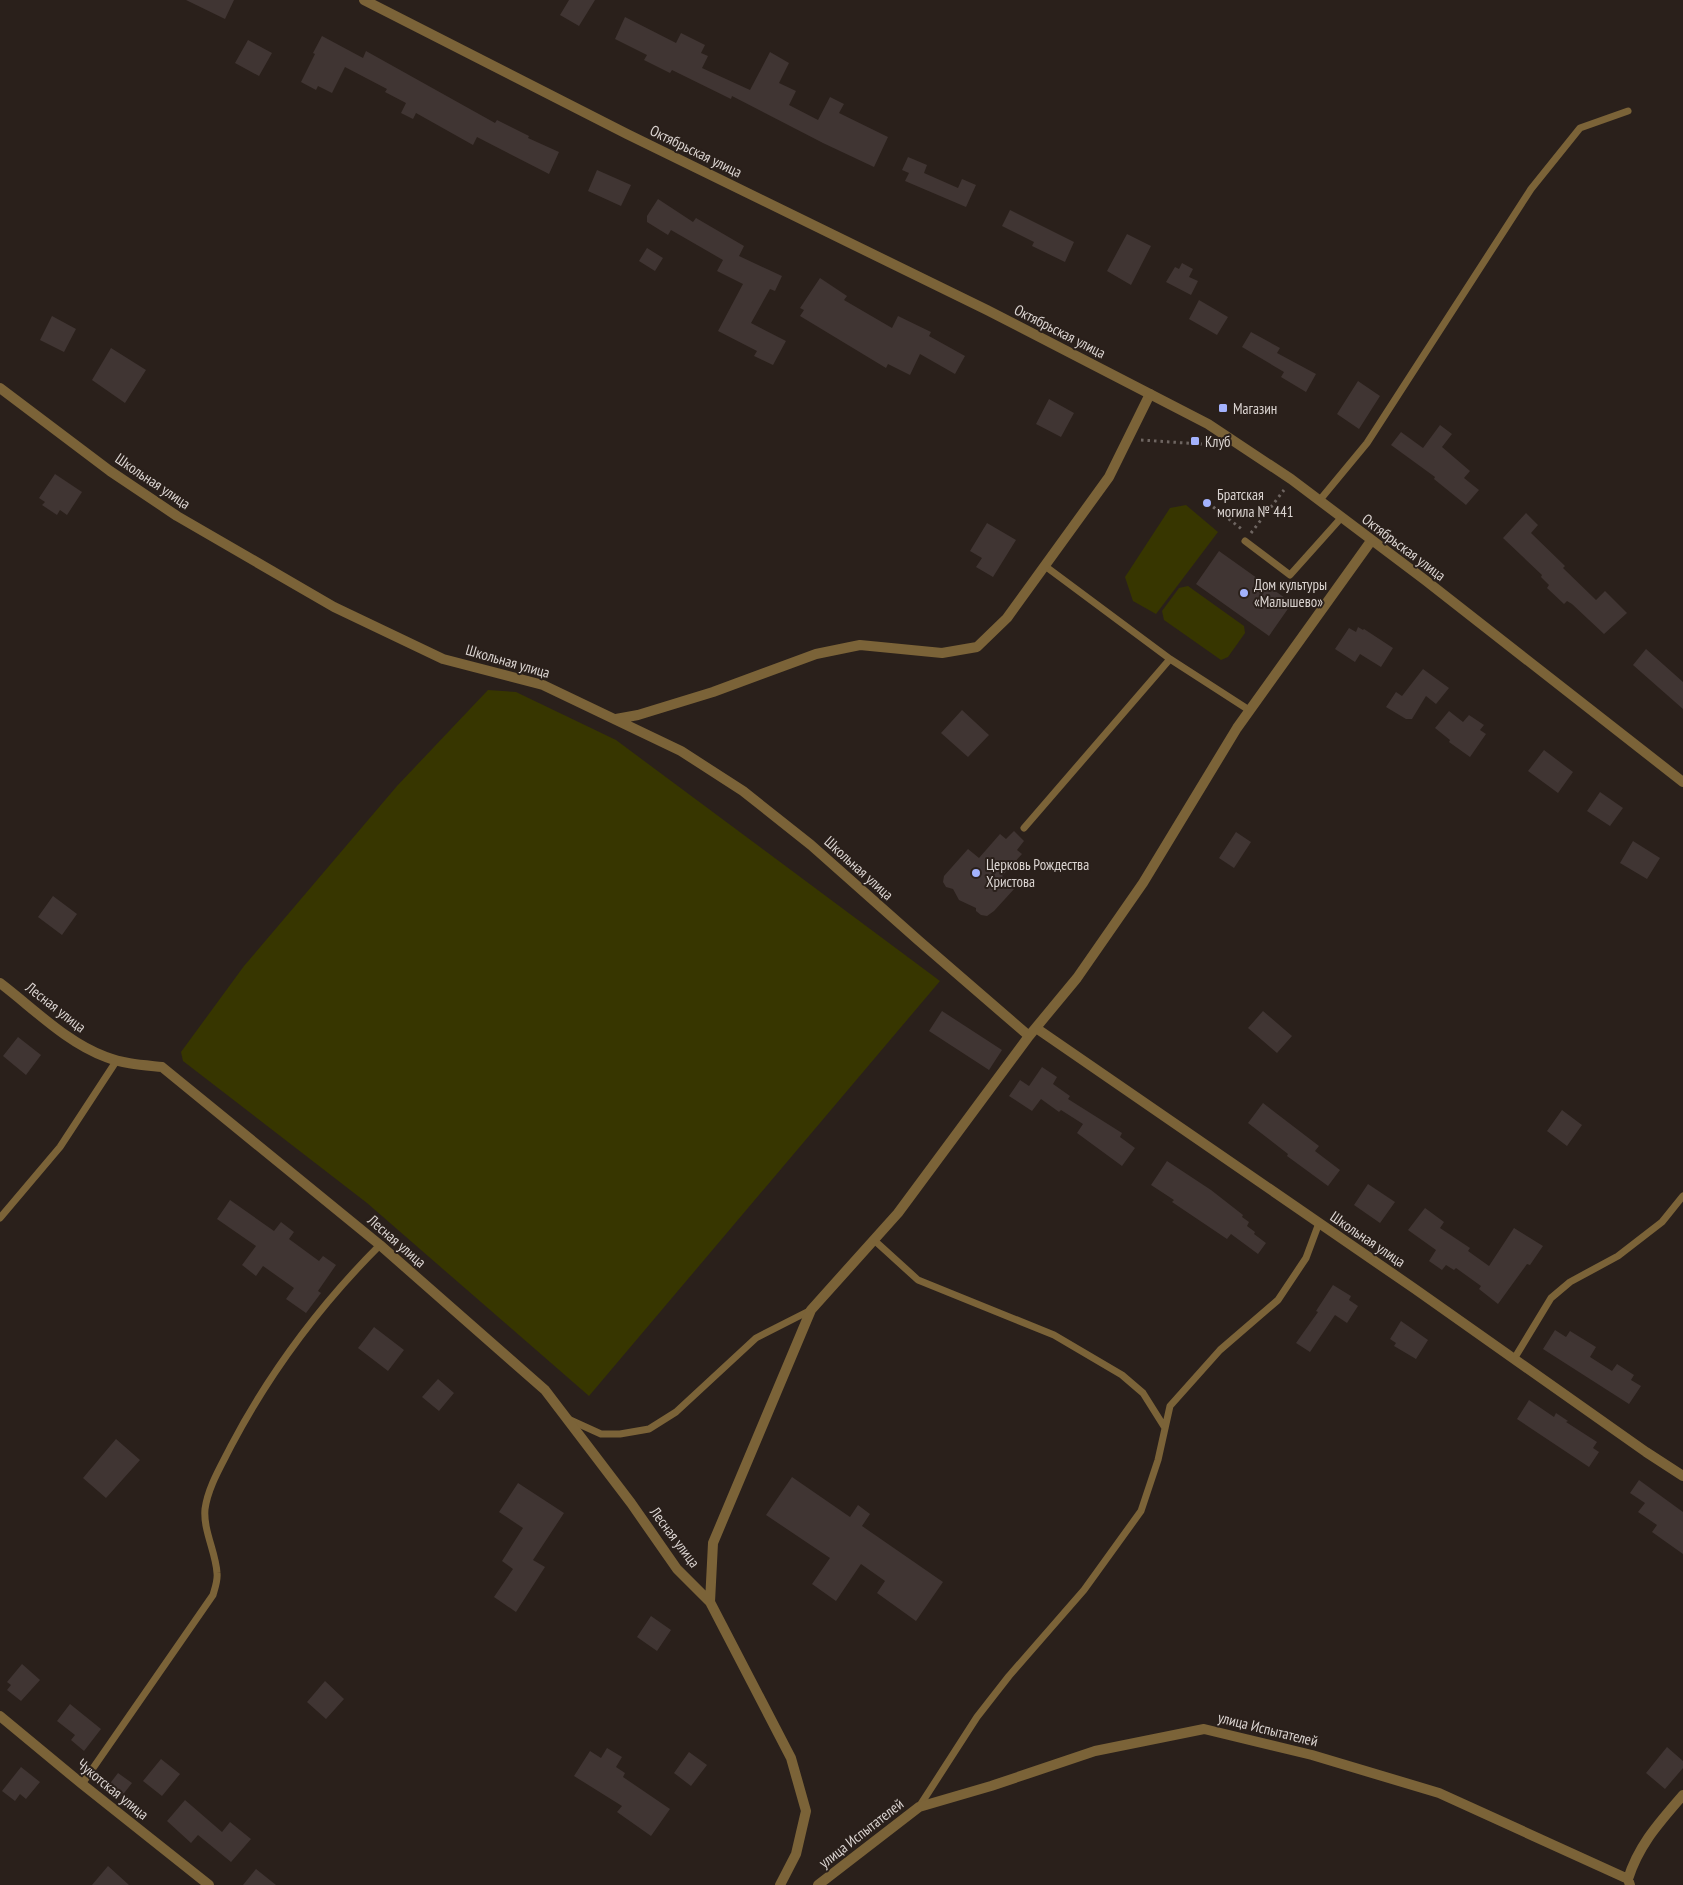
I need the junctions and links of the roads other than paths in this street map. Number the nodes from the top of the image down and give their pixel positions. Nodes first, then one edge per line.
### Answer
1 (364, 0) edge
2 (1628, 111) dead end
3 (0, 388) edge
4 (1150, 394) junction
5 (1319, 501) junction
6 (1341, 518) junction
7 (1245, 541) dead end
8 (1371, 541) junction
9 (1045, 566) junction
10 (1170, 659) junction
11 (1249, 710) junction
12 (616, 719) junction
13 (1683, 782) edge
14 (1024, 828) dead end
15 (0, 982) edge
16 (1032, 1032) junction
17 (117, 1060) junction
18 (1683, 1196) edge
19 (0, 1218) edge
20 (1319, 1223) junction
21 (874, 1240) junction
22 (380, 1245) junction
23 (811, 1310) junction
24 (1514, 1359) junction
25 (566, 1419) junction
26 (1165, 1428) junction
27 (1683, 1476) edge
28 (710, 1602) junction
29 (0, 1716) edge
30 (82, 1784) junction
31 (1683, 1795) edge
32 (919, 1807) junction
33 (1628, 1883) edge
34 (209, 1885) edge
35 (780, 1885) edge
36 (818, 1885) edge

1 - 4 street, Октябрьская улица
2 - 5 lane
3 - 12 street, Школьная улица
4 - 5 street, Октябрьская улица
4 - 9 street
5 - 6 street, Октябрьская улица
6 - 7 lane
6 - 8 street, Октябрьская улица
8 - 11 street
8 - 13 street, Октябрьская улица
9 - 10 lane
9 - 12 street
10 - 11 lane
10 - 14 lane
11 - 16 street
12 - 16 street, Школьная улица
15 - 17 street, Лесная улица
16 - 20 street, Школьная улица
16 - 21 street
17 - 19 lane
17 - 22 street, Лесная улица
18 - 24 lane
20 - 24 street, Школьная улица
20 - 26 lane
21 - 23 street
21 - 26 lane
22 - 25 street, Лесная улица
22 - 30 lane
23 - 25 lane
23 - 28 street
24 - 27 street, Школьная улица
25 - 28 street, Лесная улица
26 - 32 lane
28 - 35 street
29 - 30 street, Чукотская улица
30 - 34 street, Чукотская улица
31 - 33 street
32 - 33 street, улица Испытателей
32 - 36 street, улица Испытателей

